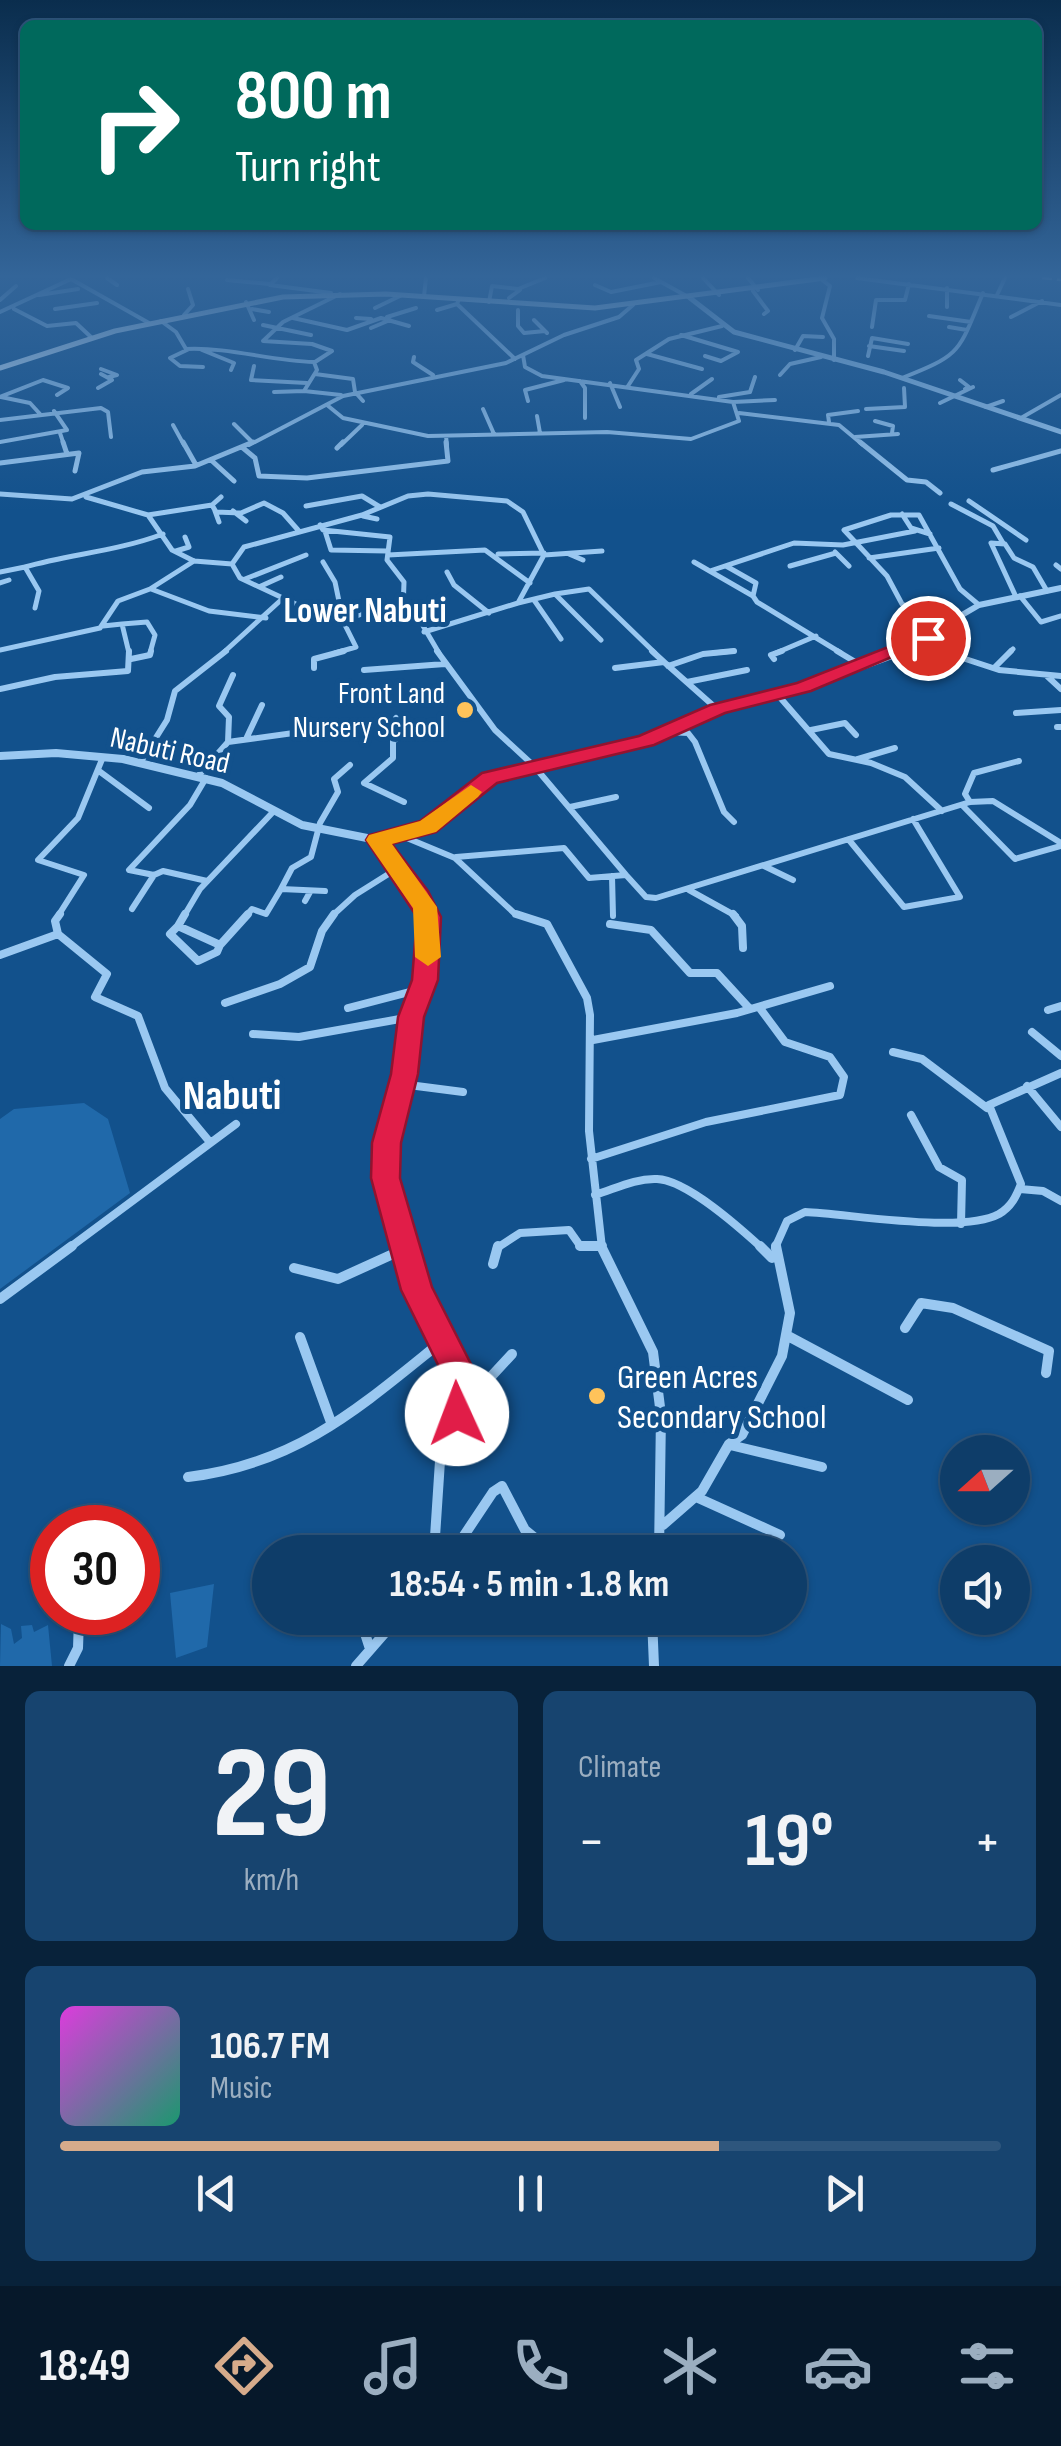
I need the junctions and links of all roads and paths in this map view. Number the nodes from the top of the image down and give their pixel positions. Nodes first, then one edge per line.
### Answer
1 (523, 355) edge
2 (38, 356) edge
3 (180, 356) edge
4 (216, 356) edge
5 (262, 356) edge
6 (299, 356) edge
7 (325, 356) edge
8 (512, 356) edge
9 (522, 356) edge
10 (644, 356) edge
11 (653, 356) edge
12 (705, 356) dead end
13 (731, 356) edge
14 (817, 356) edge
15 (834, 356) edge
16 (953, 356) edge
17 (414, 357) dead end
18 (822, 357) junction
19 (515, 359) junction
20 (296, 360) junction
21 (834, 360) junction
22 (314, 362) junction
23 (254, 366) dead end
24 (203, 367) dead end
25 (0, 368) edge
26 (702, 369) dead end
27 (232, 370) dead end
28 (101, 371) dead end
29 (458, 373) junction
30 (315, 374) junction
31 (780, 375) dead end
32 (434, 376) junction
33 (755, 377) dead end
34 (902, 378) junction
35 (453, 379) dead end
36 (565, 379) junction
37 (712, 379) dead end
38 (579, 380) junction
39 (960, 380) dead end
40 (307, 383) junction
41 (610, 383) junction
42 (628, 386) junction
43 (973, 387) dead end
44 (98, 388) dead end
45 (904, 388) dead end
46 (964, 390) junction
47 (304, 391) junction
48 (274, 392) dead end
49 (355, 392) junction
50 (690, 394) junction
51 (951, 394) junction
52 (57, 395) dead end
53 (343, 396) junction
54 (1061, 396) edge
55 (0, 397) edge
56 (713, 398) junction
57 (363, 400) dead end
58 (775, 400) dead end
59 (528, 401) dead end
60 (1003, 401) dead end
61 (733, 402) junction
62 (940, 403) dead end
63 (326, 404) junction
64 (1026, 404) dead end
65 (620, 406) dead end
66 (985, 407) junction
67 (483, 409) dead end
68 (866, 409) dead end
69 (1036, 409) junction
70 (858, 411) dead end
71 (54, 412) junction
72 (739, 413) junction
73 (40, 414) junction
74 (536, 416) dead end
75 (585, 418) dead end
76 (1022, 418) junction
77 (0, 420) edge
78 (875, 421) dead end
79 (234, 424) dead end
80 (363, 424) junction
81 (829, 424) junction
82 (173, 425) dead end
83 (1061, 432) edge
84 (60, 433) junction
85 (540, 433) junction
86 (494, 434) junction
87 (111, 436) dead end
88 (446, 436) junction
89 (854, 437) junction
90 (0, 442) edge
91 (253, 442) junction
92 (242, 448) junction
93 (337, 448) dead end
94 (1061, 451) edge
95 (67, 454) junction
96 (211, 460) junction
97 (0, 462) edge
98 (196, 465) junction
99 (993, 470) dead end
100 (75, 472) dead end
101 (234, 482) dead end
102 (940, 493) dead end
103 (0, 494) edge
104 (85, 496) junction
105 (221, 497) dead end
106 (969, 501) dead end
107 (951, 504) dead end
108 (306, 506) dead end
109 (380, 507) junction
110 (214, 508) junction
111 (232, 510) junction
112 (902, 514) junction
113 (362, 515) junction
114 (148, 516) junction
115 (377, 519) dead end
116 (246, 521) dead end
117 (219, 522) dead end
118 (322, 528) junction
119 (298, 530) junction
120 (915, 531) junction
121 (163, 534) junction
122 (185, 538) dead end
123 (934, 538) junction
124 (1026, 540) dead end
125 (1003, 543) junction
126 (831, 544) junction
127 (854, 544) junction
128 (940, 548) junction
129 (602, 550) dead end
130 (175, 552) junction
131 (387, 553) junction
132 (568, 553) junction
133 (836, 553) junction
134 (496, 554) junction
135 (544, 554) junction
136 (306, 555) dead end
137 (870, 558) junction
138 (583, 560) dead end
139 (194, 561) junction
140 (323, 562) dead end
141 (694, 562) dead end
142 (232, 564) junction
143 (726, 566) junction
144 (790, 566) dead end
145 (849, 566) dead end
146 (25, 567) junction
147 (710, 571) junction
148 (0, 572) edge
149 (447, 572) dead end
150 (281, 578) dead end
151 (9, 580) dead end
152 (244, 580) junction
153 (0, 583) edge
154 (530, 583) junction
155 (259, 587) junction
156 (150, 589) junction
157 (1056, 591) edge
158 (556, 594) junction
159 (753, 596) junction
160 (1018, 597) junction
161 (282, 600) junction
162 (534, 600) junction
163 (518, 603) junction
164 (979, 605) junction
165 (340, 606) junction
166 (34, 608) dead end
167 (371, 610) junction
168 (403, 610) junction
169 (488, 613) junction
170 (1061, 616) edge
171 (266, 618) junction
172 (122, 624) junction
173 (102, 626) junction
174 (942, 627) junction
175 (424, 632) junction
176 (818, 636) junction
177 (562, 639) dead end
178 (600, 640) dead end
179 (919, 644) junction
180 (1013, 649) dead end
181 (0, 650) edge
182 (734, 651) dead end
183 (131, 659) junction
184 (774, 659) dead end
185 (445, 664) junction
186 (666, 664) junction
187 (863, 666) junction
188 (314, 668) dead end
189 (615, 668) dead end
190 (993, 668) junction
191 (364, 670) dead end
192 (746, 670) dead end
193 (1046, 675) junction
194 (233, 676) dead end
195 (1061, 676) edge
196 (688, 682) junction
197 (0, 689) edge
198 (1061, 689) edge
199 (777, 694) junction
200 (262, 705) dead end
201 (718, 709) junction
202 (1061, 710) edge
203 (1016, 713) dead end
204 (396, 718) dead end
205 (811, 730) junction
206 (308, 731) dead end
207 (668, 732) junction
208 (856, 735) dead end
209 (246, 739) junction
210 (228, 742) junction
211 (896, 748) dead end
212 (0, 756) edge
213 (104, 756) junction
214 (858, 759) junction
215 (1019, 761) dead end
216 (140, 763) junction
217 (350, 765) dead end
218 (534, 766) junction
219 (99, 771) junction
220 (202, 777) junction
221 (616, 797) dead end
222 (404, 802) dead end
223 (966, 804) junction
224 (569, 807) junction
225 (149, 808) dead end
226 (942, 811) junction
227 (274, 812) junction
228 (913, 819) junction
229 (734, 822) dead end
230 (318, 830) junction
231 (402, 836) junction
232 (378, 840) junction
233 (849, 840) junction
234 (1061, 844) edge
235 (455, 858) junction
236 (763, 866) junction
237 (398, 868) junction
238 (154, 874) junction
239 (626, 874) junction
240 (612, 876) junction
241 (794, 880) dead end
242 (207, 881) junction
243 (281, 889) junction
244 (688, 890) junction
245 (310, 892) junction
246 (325, 892) dead end
247 (305, 901) dead end
248 (132, 909) dead end
249 (178, 926) junction
250 (58, 934) junction
251 (220, 945) junction
252 (742, 948) dead end
253 (0, 955) edge
254 (830, 986) dead end
255 (422, 988) junction
256 (225, 1002) dead end
257 (1061, 1006) edge
258 (348, 1008) dead end
259 (755, 1008) junction
260 (1048, 1010) dead end
261 (411, 1017) junction
262 (1032, 1032) dead end
263 (253, 1034) dead end
264 (594, 1040) junction
265 (893, 1052) dead end
266 (1061, 1056) edge
267 (1061, 1073) edge
268 (402, 1084) junction
269 (1027, 1086) junction
270 (463, 1092) dead end
271 (988, 1108) junction
272 (911, 1114) dead end
273 (236, 1124) dead end
274 (1061, 1127) edge
275 (209, 1141) junction
276 (591, 1159) junction
277 (1020, 1190) junction
278 (596, 1195) junction
279 (1061, 1202) edge
280 (961, 1224) junction
281 (602, 1246) junction
282 (404, 1248) junction
283 (773, 1259) junction
284 (493, 1264) dead end
285 (294, 1268) dead end
286 (0, 1299) edge
287 (905, 1328) dead end
288 (788, 1336) junction
289 (300, 1337) dead end
290 (441, 1342) junction
291 (512, 1354) dead end
292 (1046, 1373) dead end
293 (463, 1391) junction
294 (908, 1400) dead end
295 (332, 1425) junction
296 (729, 1444) junction
297 (822, 1467) dead end
298 (188, 1478) dead end
299 (696, 1497) junction
300 (662, 1526) junction
301 (435, 1535) edge
302 (464, 1535) edge
303 (530, 1535) edge
304 (661, 1535) edge
305 (780, 1535) dead end
306 (78, 1635) edge
307 (366, 1635) edge
308 (382, 1635) edge
309 (653, 1635) edge
310 (370, 1648) junction
311 (69, 1666) edge
312 (356, 1666) edge
313 (654, 1666) edge

1 - 36 street
2 - 25 main road
3 - 24 street
4 - 27 street
5 - 20 street
6 - 20 street
7 - 22 street
8 - 19 street
9 - 19 street
10 - 42 street
11 - 26 street
12 - 13 street
14 - 18 street
15 - 21 street
16 - 34 street
17 - 32 street
18 - 21 street
18 - 31 street
19 - 29 street
20 - 22 street
21 - 34 street
22 - 30 street
23 - 40 street
28 - 44 street
29 - 32 street
29 - 35 street
30 - 40 street
30 - 49 street
32 - 49 street
33 - 56 street
34 - 51 street
36 - 38 street
36 - 59 street
37 - 50 street
38 - 41 street
38 - 75 street
39 - 46 street
40 - 47 street
41 - 42 street
41 - 65 street
42 - 50 street
43 - 46 street
45 - 68 street
46 - 51 street
47 - 48 street
47 - 53 street
49 - 53 street
49 - 57 street
50 - 56 street
51 - 62 street
51 - 66 street
52 - 55 street
53 - 63 street
54 - 69 street
55 - 73 street
56 - 61 street
58 - 61 street
60 - 66 street
61 - 72 street
63 - 80 street
63 - 91 street
64 - 69 street
66 - 76 street
67 - 86 street
69 - 76 street
70 - 81 street
71 - 73 street
71 - 84 street
71 - 87 street
72 - 81 street
72 - 85 street
73 - 77 street
74 - 85 street
76 - 83 street
78 - 89 street
79 - 91 street
80 - 88 street
80 - 93 street
81 - 89 street
82 - 98 street
84 - 90 street
84 - 95 street
85 - 86 street
86 - 88 street
88 - 92 street
89 - 102 street
91 - 92 street
92 - 96 street
94 - 99 street
95 - 97 street
95 - 100 street
96 - 98 street
96 - 101 street
98 - 104 street
103 - 104 street
104 - 114 street
105 - 110 street
106 - 124 street
107 - 125 street
108 - 109 street
109 - 113 street
109 - 135 street
110 - 111 street
110 - 114 street
110 - 117 street
111 - 116 street
111 - 119 street
112 - 120 street
112 - 123 street
112 - 127 street
113 - 115 street
113 - 118 street
114 - 121 street
118 - 119 street
118 - 131 street
118 - 131 street
119 - 142 street
120 - 123 street
120 - 127 street
121 - 130 street
121 - 146 street
122 - 130 street
123 - 128 street
125 - 157 street
125 - 160 street
126 - 127 street
126 - 133 street
126 - 143 street
127 - 137 street
128 - 137 street
128 - 164 street
129 - 132 street
130 - 139 street
131 - 134 street
131 - 168 street
132 - 135 street
132 - 138 street
133 - 144 street
133 - 145 street
134 - 135 street
134 - 154 street
135 - 154 street
136 - 152 street
137 - 174 street
139 - 142 street
139 - 156 street
140 - 165 street
141 - 147 street
142 - 152 street
143 - 147 street
143 - 159 street
146 - 148 street
146 - 166 street
147 - 159 street
149 - 169 street
150 - 155 street
151 - 153 street
152 - 155 street
154 - 163 street
155 - 161 street
156 - 171 street
156 - 173 street
157 - 160 street, Nabuti Road
158 - 162 street
158 - 178 street
158 - 186 street
159 - 176 street
160 - 164 street, Nabuti Road
160 - 170 street
161 - 165 street
161 - 171 street
162 - 163 street
162 - 177 street
163 - 169 street
164 - 174 street, Nabuti Road
165 - 167 street
167 - 168 street
167 - 188 street
168 - 175 street
169 - 175 street
171 - 216 street
172 - 173 street
172 - 183 street
172 - 183 street
173 - 181 street
174 - 179 street, Nabuti Road
175 - 185 street
176 - 184 street
176 - 187 street
179 - 187 street, Nabuti Road
179 - 190 street
180 - 190 street
182 - 186 street
183 - 197 street
185 - 191 street
185 - 218 street
186 - 189 street
186 - 196 street
187 - 199 street, Nabuti Road
190 - 193 street
192 - 196 street
193 - 195 street
193 - 198 street
194 - 210 street
196 - 201 street
199 - 201 street, Nabuti Road
199 - 205 street
200 - 209 street
201 - 207 street, Nabuti Road
202 - 203 street
204 - 222 street
205 - 208 street
205 - 214 street
206 - 209 street
207 - 218 street, Nabuti Road
207 - 229 street
209 - 210 street
210 - 220 street
211 - 214 street
212 - 213 street, Nabuti Road
213 - 216 street, Nabuti Road
213 - 219 street
214 - 226 street
215 - 223 street
216 - 220 street, Nabuti Road
217 - 230 street
218 - 224 street
218 - 231 street, Nabuti Road
219 - 225 street
219 - 250 street
220 - 227 street, Nabuti Road
220 - 238 street
221 - 224 street
223 - 226 street
223 - 234 street
223 - 234 street
224 - 239 street
226 - 228 street
227 - 230 street, Nabuti Road
227 - 242 street
228 - 233 street
228 - 233 street
230 - 232 street, Nabuti Road
230 - 243 street
231 - 232 street, Nabuti Road
231 - 235 street
232 - 237 street
233 - 236 street
235 - 240 street
235 - 264 street
236 - 241 street
236 - 244 street
237 - 255 street
237 - 256 street
238 - 242 street
238 - 248 street
239 - 240 street
239 - 244 street
240 - 259 street
242 - 249 street
243 - 245 street
243 - 251 street
244 - 252 street
245 - 246 street
245 - 247 street
249 - 251 street
249 - 251 street
250 - 253 street
250 - 275 street
254 - 259 street
255 - 258 street
255 - 261 street
257 - 260 street
259 - 264 street
259 - 276 street
261 - 263 street
261 - 268 street
262 - 266 street
264 - 276 street
265 - 271 street
267 - 269 street
268 - 270 street
268 - 282 street
269 - 271 street
269 - 274 street
271 - 277 street
272 - 280 street
273 - 275 street
275 - 286 street
276 - 278 street
277 - 279 street
277 - 280 street
278 - 281 street
278 - 283 street
280 - 283 street
281 - 284 street
281 - 300 street
282 - 285 street
282 - 290 street
283 - 288 street
287 - 292 street
288 - 294 street
288 - 296 street
289 - 295 street
290 - 293 street
290 - 295 street
291 - 293 street
293 - 301 street
295 - 298 street
296 - 297 street
296 - 299 street
299 - 300 street
299 - 305 street
300 - 304 street
302 - 303 street
306 - 311 street
307 - 310 street
308 - 310 street
309 - 313 street
310 - 312 street

